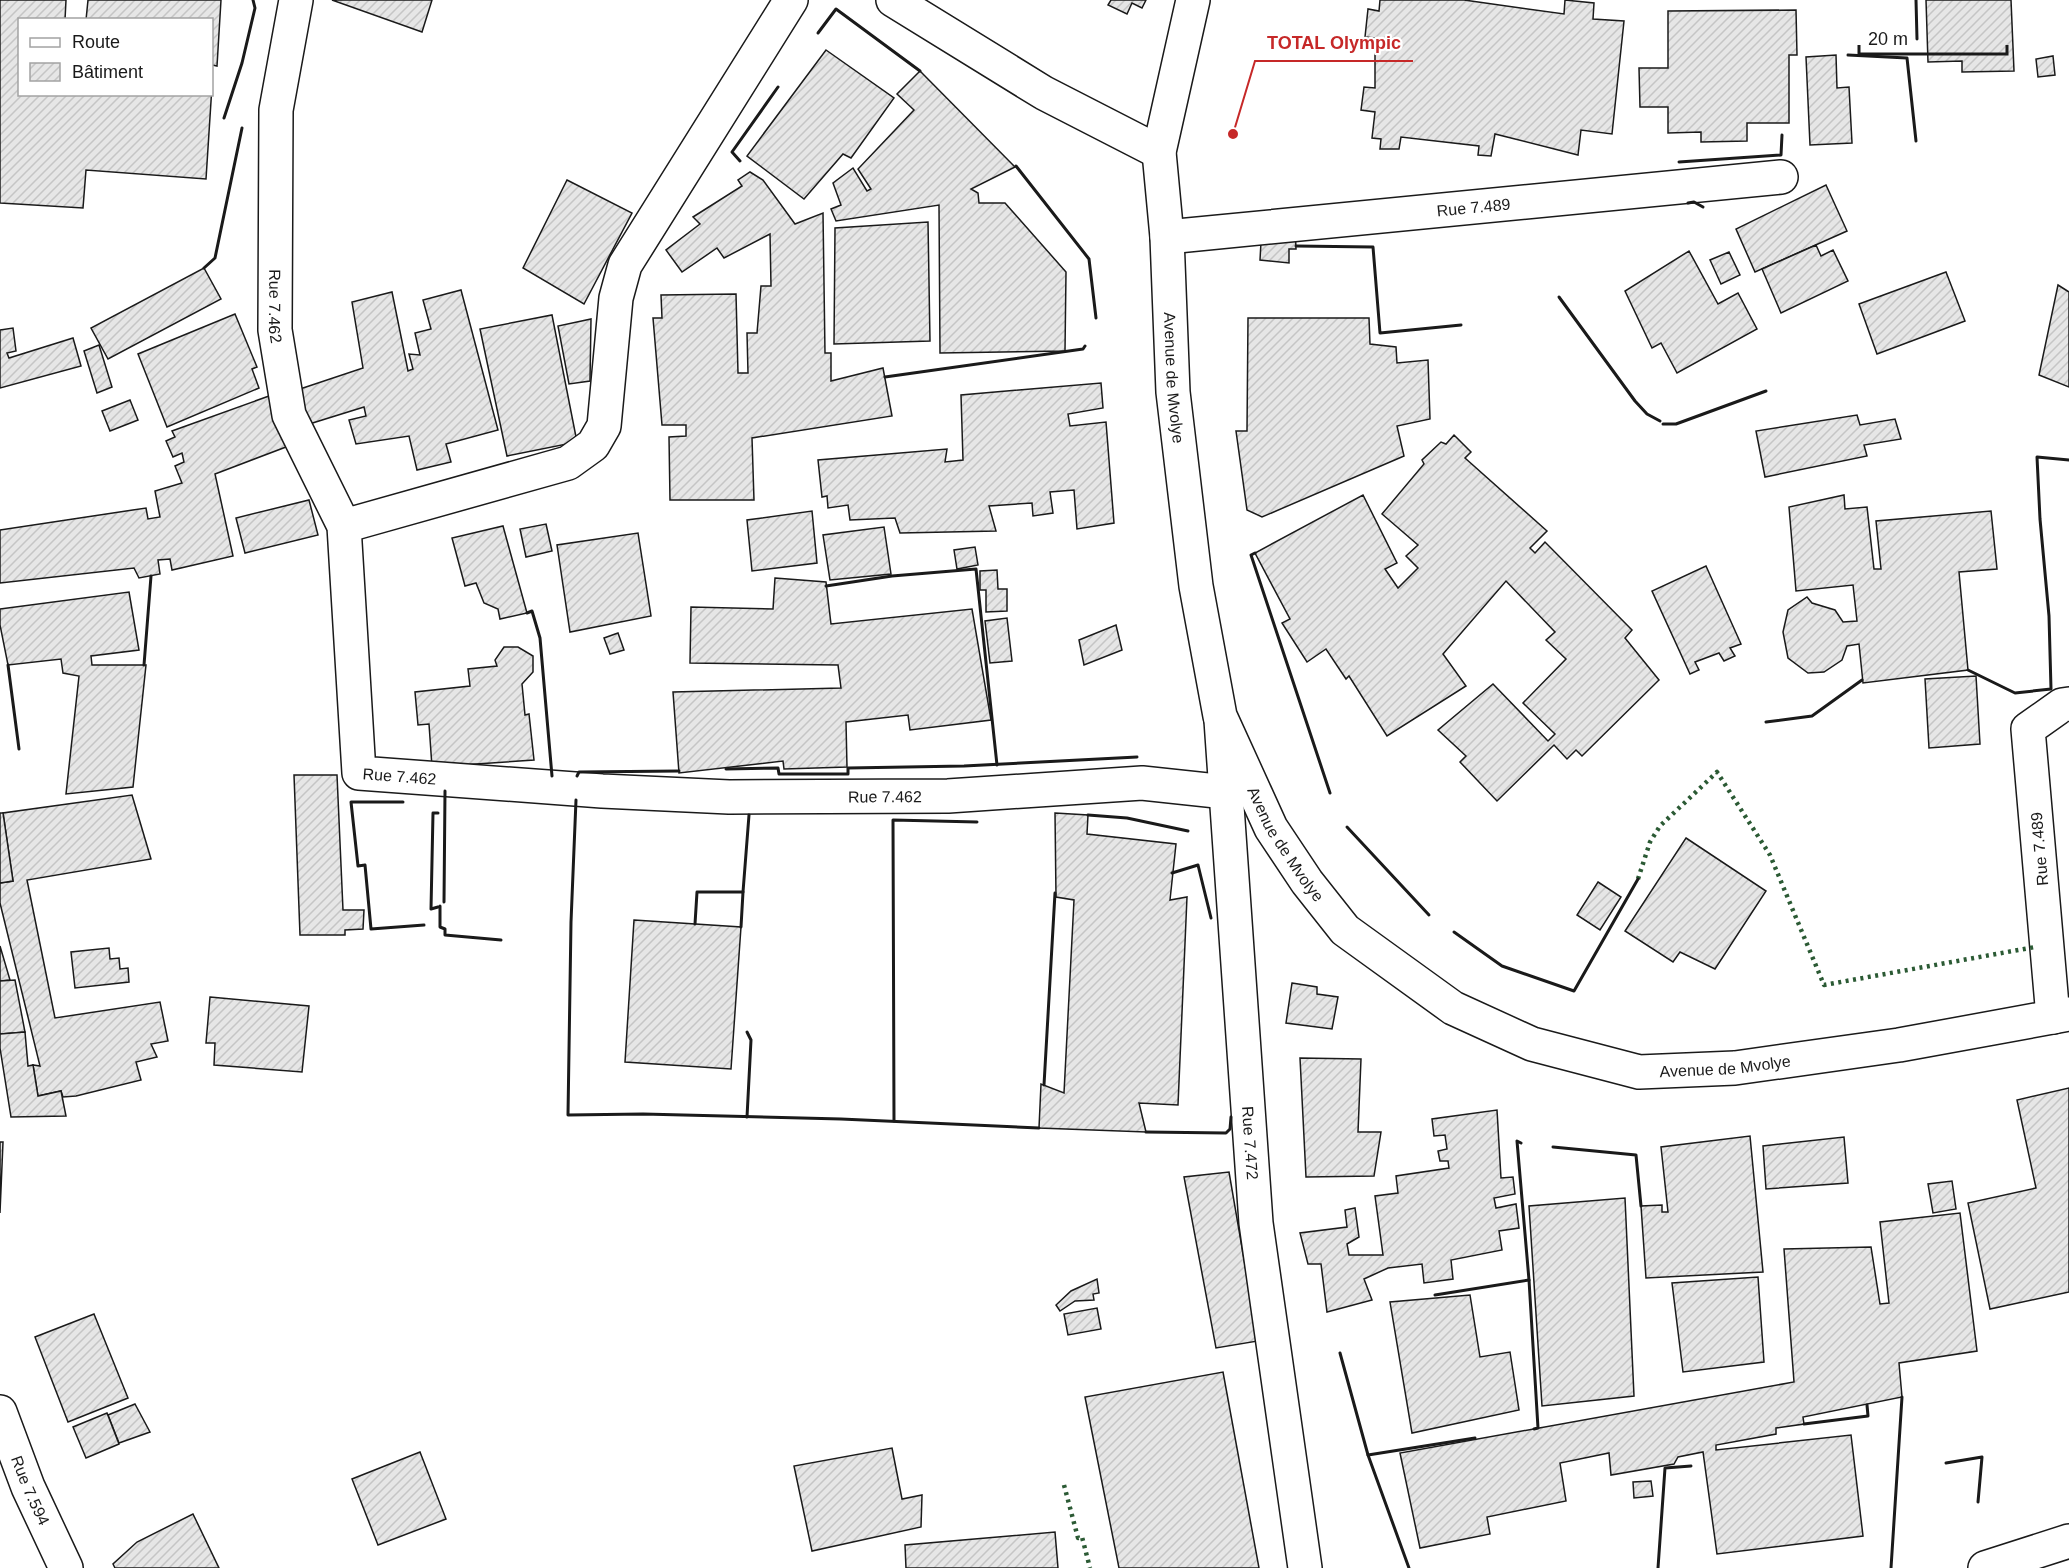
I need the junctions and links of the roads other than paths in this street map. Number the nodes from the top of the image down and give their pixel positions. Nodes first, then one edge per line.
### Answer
1 (296, 0) edge
2 (791, 0) edge
3 (892, 0) edge
4 (1193, 0) edge
5 (1160, 152) junction
6 (1780, 177) dead end
7 (1167, 237) junction
8 (344, 526) junction
9 (2069, 704) edge
10 (1220, 716) junction
11 (1226, 792) junction
12 (2061, 1016) edge
13 (0, 1412) edge
14 (2069, 1541) edge
15 (66, 1568) edge
16 (1305, 1568) edge
17 (1985, 1568) edge

1 - 8 street, Rue 7.462
2 - 8 street
3 - 5 street
4 - 5 street, Avenue de Mvolye
5 - 7 street, Avenue de Mvolye
6 - 7 street, Rue 7.489
7 - 10 street, Avenue de Mvolye
8 - 11 street, Rue 7.462
9 - 12 street, Rue 7.489
10 - 11 street, Rue 7.472
10 - 12 street, Avenue de Mvolye
11 - 16 street, Rue 7.472
13 - 15 street, Rue 7.594
14 - 17 street

